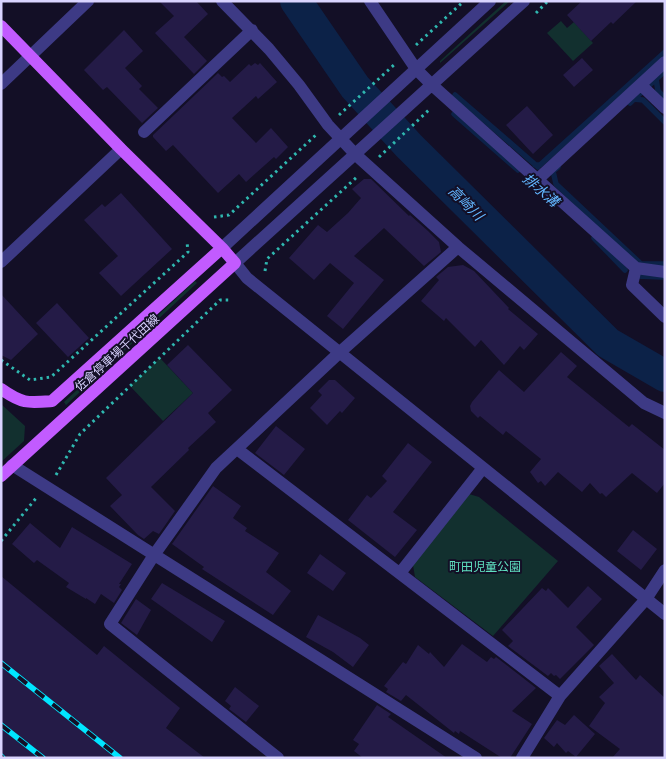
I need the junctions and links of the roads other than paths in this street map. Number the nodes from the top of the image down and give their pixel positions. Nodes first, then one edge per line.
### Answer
1 (88, 1) edge
2 (222, 1) edge
3 (370, 1) edge
4 (490, 1) edge
5 (524, 1) edge
6 (1, 26) edge
7 (252, 30) junction
8 (30, 56) junction
9 (665, 62) edge
10 (416, 70) junction
11 (1, 84) edge
12 (641, 85) junction
13 (432, 86) junction
14 (665, 108) edge
15 (144, 132) dead end
16 (340, 139) junction
17 (121, 149) junction
18 (356, 155) junction
19 (538, 179) junction
20 (458, 247) junction
21 (222, 248) junction
22 (1, 262) edge
23 (235, 263) junction
24 (636, 268) junction
25 (665, 272) edge
26 (665, 317) edge
27 (339, 353) junction
28 (1, 389) edge
29 (665, 413) edge
30 (237, 449) junction
31 (12, 466) junction
32 (483, 468) junction
33 (1, 476) edge
34 (154, 555) junction
35 (665, 570) edge
36 (400, 573) junction
37 (646, 599) junction
38 (665, 614) edge
39 (560, 696) junction
40 (278, 758) edge
41 (476, 758) edge
42 (522, 758) edge

1 - 8 street
2 - 7 street
3 - 10 street
4 - 10 street
5 - 13 street
6 - 8 main road
7 - 15 street
7 - 16 street
8 - 11 street
8 - 17 main road
9 - 12 street
10 - 13 street
10 - 16 street
12 - 14 street
12 - 19 street
13 - 18 street
13 - 19 street
16 - 18 street
16 - 21 street
17 - 21 main road
17 - 22 street
18 - 20 street
18 - 23 street
19 - 24 street
20 - 27 street
20 - 29 street
21 - 23 main road
21 - 28 main road, 佐倉停車場千代田線
23 - 27 street
23 - 31 main road, 佐倉停車場千代田線
24 - 25 street
24 - 26 street
27 - 30 street
27 - 32 street
30 - 34 street
30 - 36 street
31 - 33 main road, 佐倉停車場千代田線
31 - 34 street
32 - 36 street
32 - 37 street
34 - 40 street
34 - 41 street
35 - 37 street
36 - 39 street
37 - 38 street
37 - 39 street
39 - 42 street

